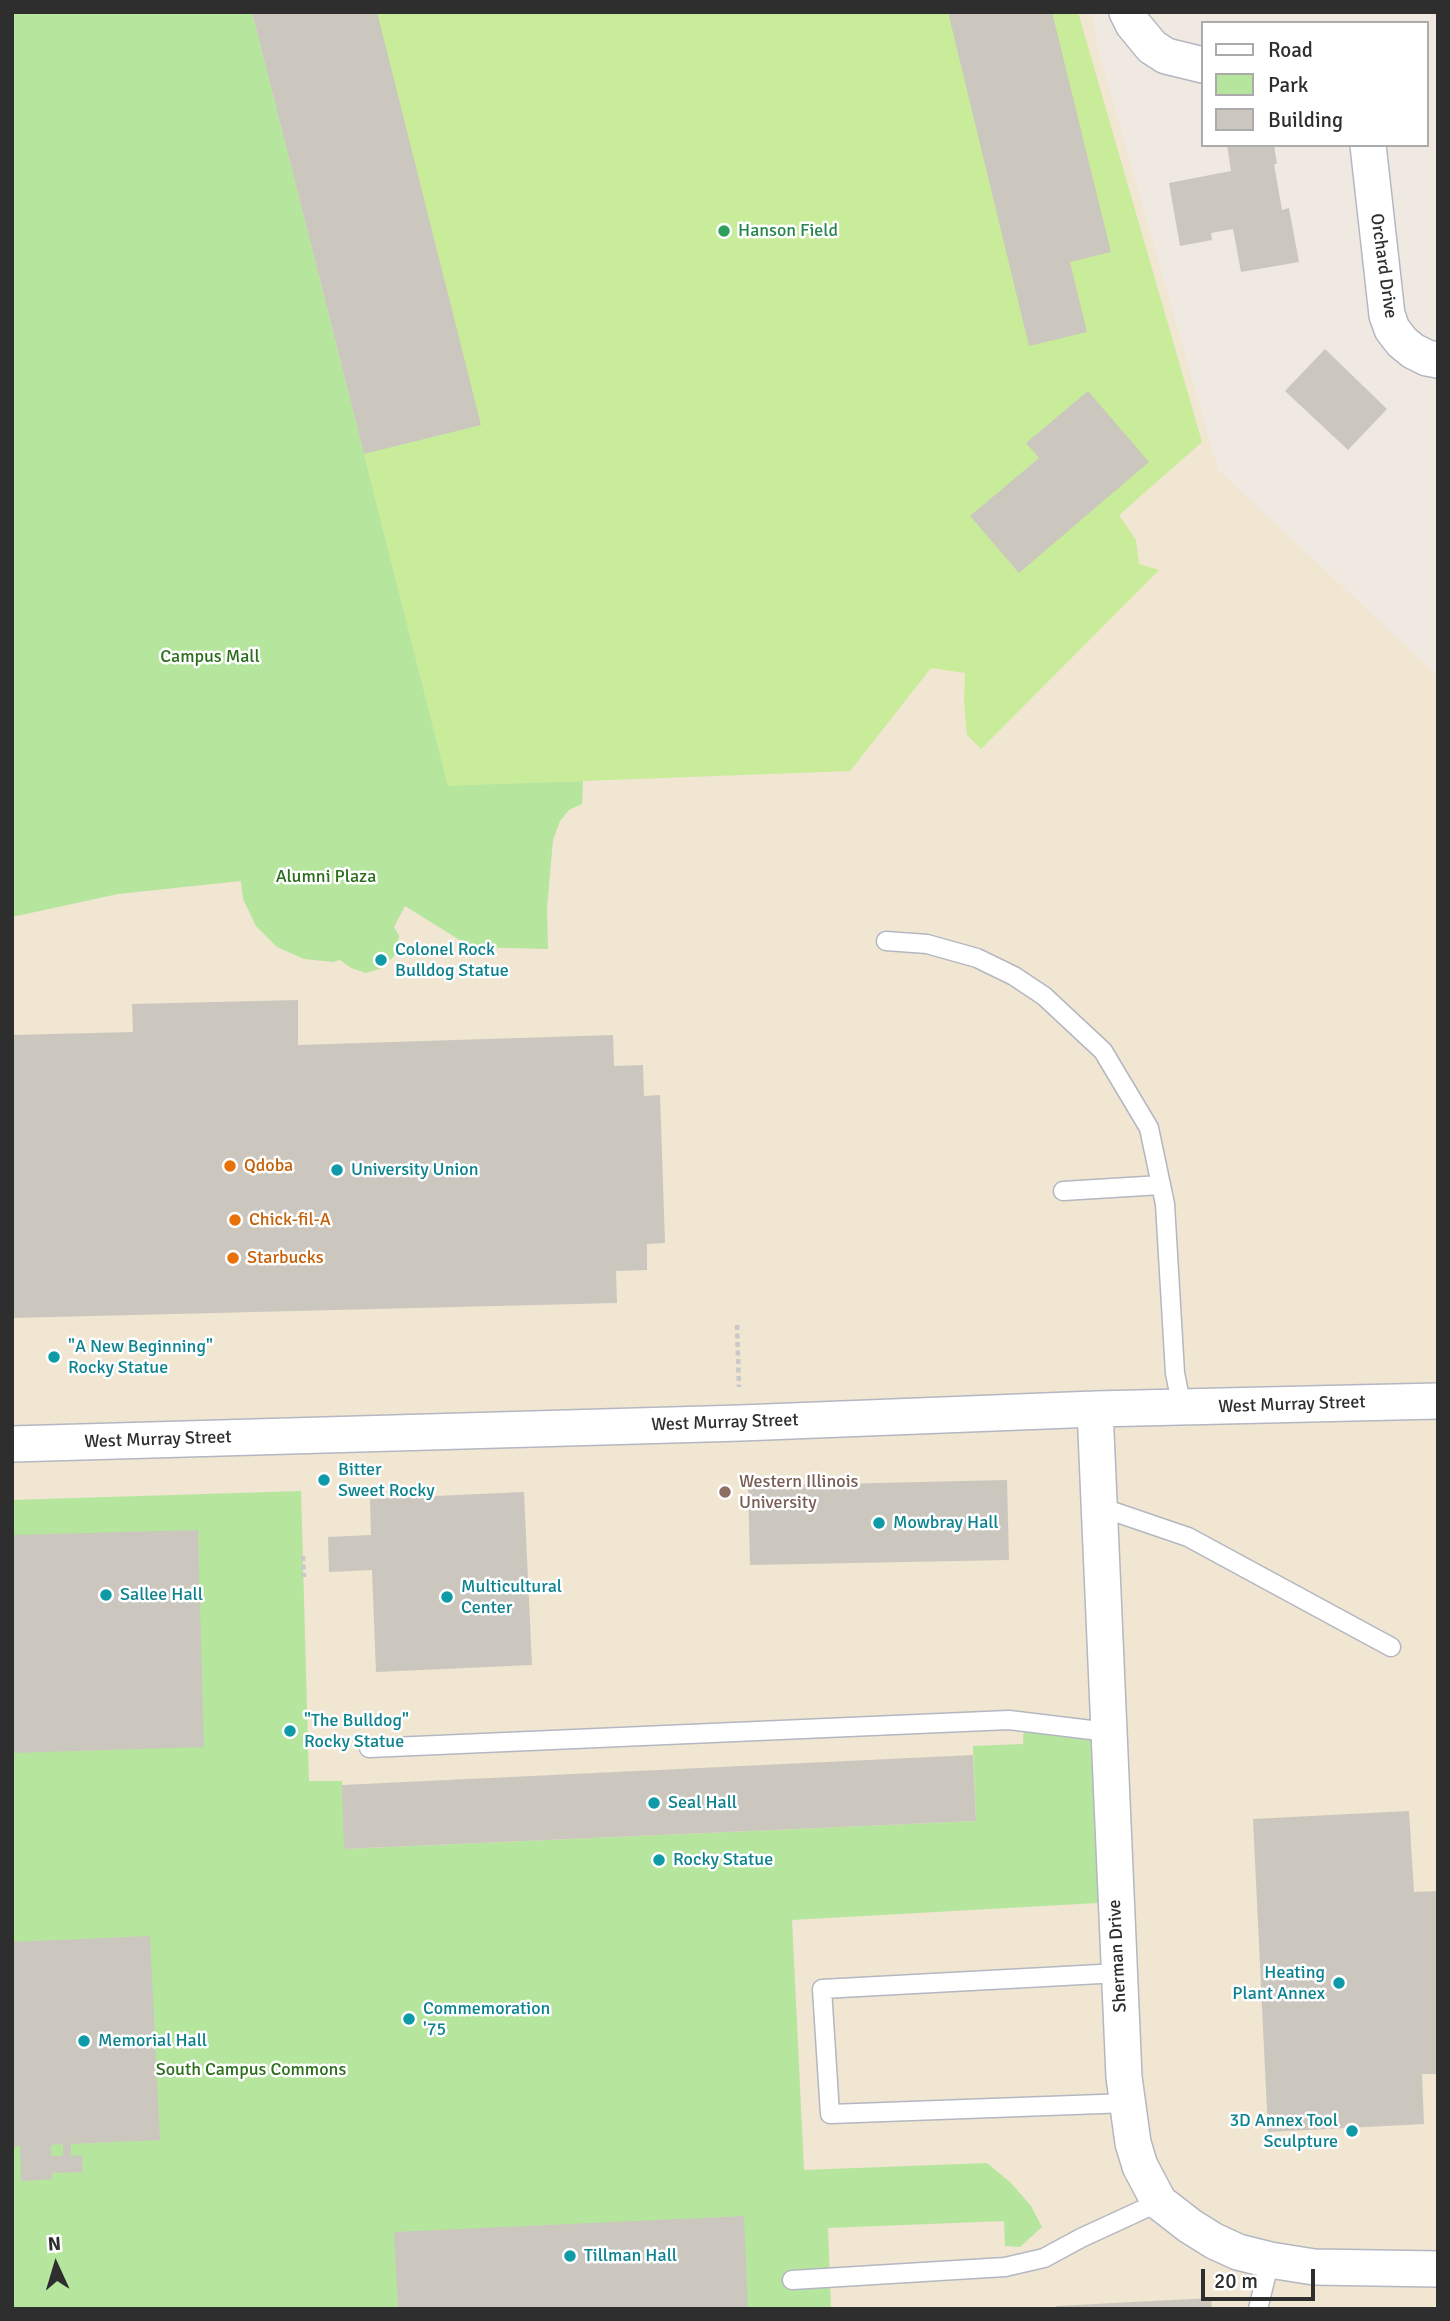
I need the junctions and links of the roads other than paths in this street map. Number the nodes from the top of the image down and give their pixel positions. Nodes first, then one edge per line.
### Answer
1 (1127, 12) edge
2 (1202, 65) edge
3 (1368, 147) edge
4 (1438, 360) edge
5 (886, 941) dead end
6 (1161, 1185) junction
7 (1063, 1191) dead end
8 (1438, 1401) edge
9 (1182, 1408) junction
10 (1095, 1409) junction
11 (12, 1444) edge
12 (1100, 1507) junction
13 (1391, 1647) dead end
14 (1108, 1732) junction
15 (369, 1748) dead end
16 (1119, 1973) junction
17 (1128, 2103) junction
18 (1159, 2202) junction
19 (1270, 2260) junction
20 (1438, 2269) edge
21 (792, 2280) dead end
22 (1258, 2309) edge

1 - 2 street
3 - 4 street, Orchard Drive
5 - 6 lane
6 - 7 lane
6 - 9 lane
8 - 9 street, West Murray Street
9 - 10 street, West Murray Street
10 - 11 street, West Murray Street
10 - 12 street, Sherman Drive
12 - 13 lane
12 - 14 street, Sherman Drive
14 - 15 lane
14 - 16 street, Sherman Drive
16 - 17 street, Sherman Drive
16 - 17 lane
17 - 18 street, Sherman Drive
18 - 19 street, Sherman Drive
18 - 21 lane
19 - 20 street, Sherman Drive
19 - 22 lane

